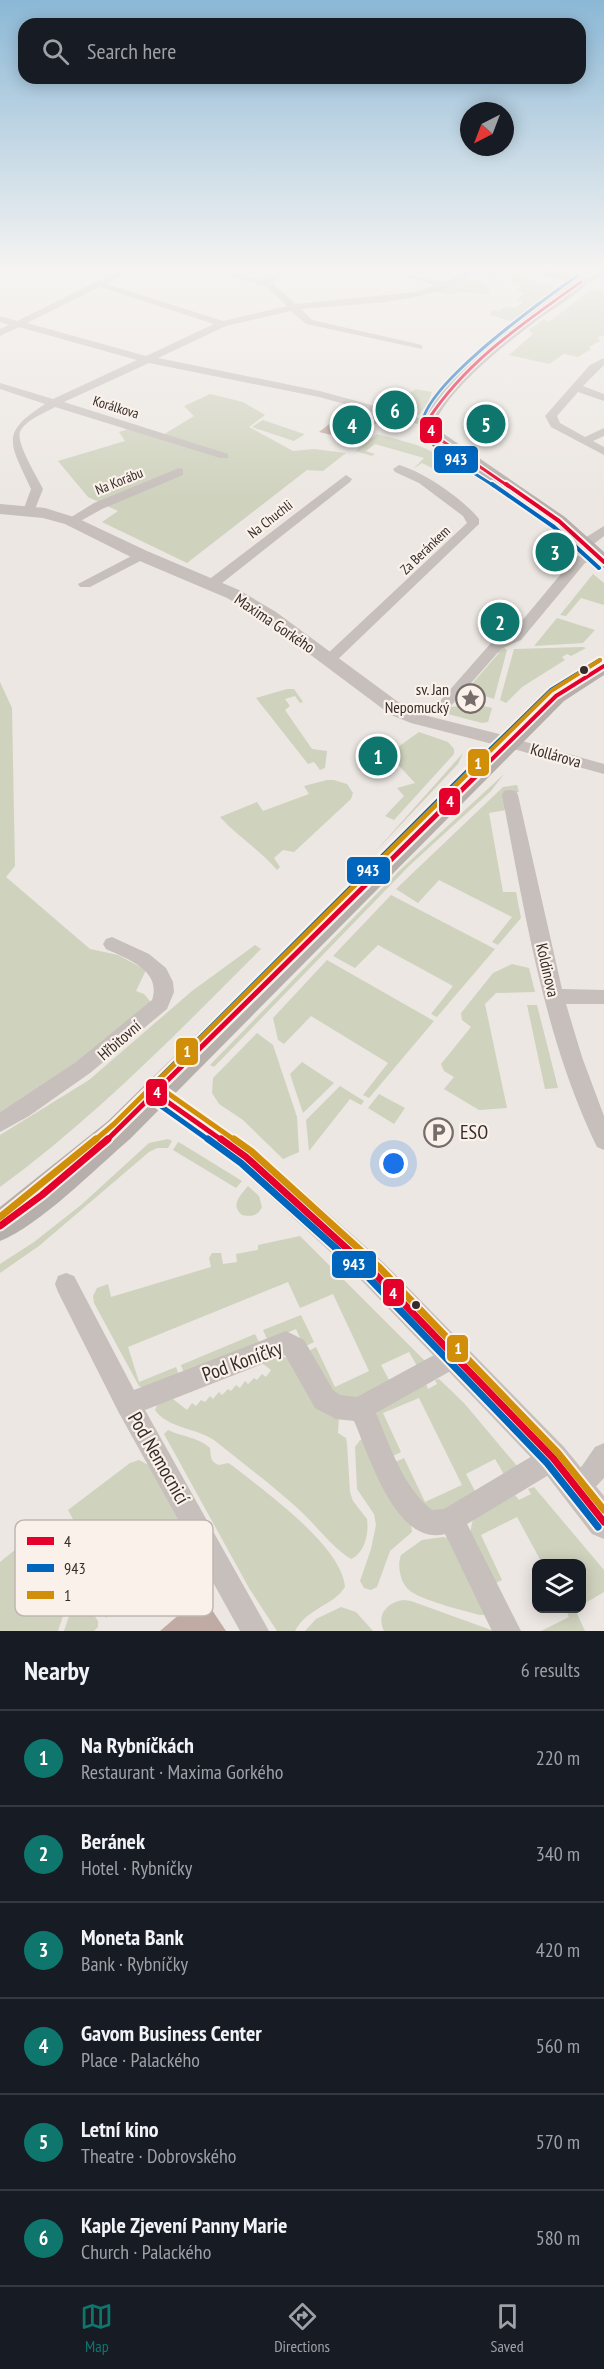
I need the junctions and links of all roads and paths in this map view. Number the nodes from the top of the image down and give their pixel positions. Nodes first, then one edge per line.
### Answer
1 (103, 347) edge
2 (172, 347) edge
3 (495, 347) edge
4 (146, 359) junction
5 (604, 361) edge
6 (0, 386) edge
7 (577, 388) junction
8 (604, 398) edge
9 (54, 403) junction
10 (429, 424) junction
11 (15, 430) junction
12 (604, 431) edge
13 (1, 432) edge
14 (584, 442) junction
15 (604, 452) edge
16 (224, 456) dead end
17 (399, 469) dead end
18 (179, 472) dead end
19 (346, 479) dead end
20 (0, 509) edge
21 (29, 511) junction
22 (71, 521) junction
23 (604, 530) edge
24 (595, 554) edge
25 (141, 555) junction
26 (85, 584) dead end
27 (212, 584) junction
28 (329, 660) junction
29 (604, 666) edge
30 (438, 712) dead end
31 (508, 742) junction
32 (604, 769) edge
33 (510, 795) dead end
34 (112, 944) dead end
35 (554, 996) junction
36 (604, 997) edge
37 (155, 1093) junction
38 (0, 1123) edge
39 (604, 1141) edge
40 (0, 1226) edge
41 (66, 1284) dead end
42 (455, 1356) junction
43 (128, 1404) junction
44 (362, 1410) junction
45 (604, 1456) edge
46 (553, 1458) junction
47 (577, 1488) junction
48 (451, 1519) junction
49 (194, 1520) edge
50 (604, 1522) edge
51 (213, 1554) edge
52 (255, 1631) edge
53 (507, 1631) edge

1 - 4 street
2 - 4 street
3 - 10 main road
4 - 9 street
4 - 10 street
5 - 7 street
6 - 9 street, Korálkova
7 - 8 street
7 - 14 street
9 - 11 street
9 - 16 street, Korálkova
10 - 24 main road
11 - 13 street
11 - 21 street
12 - 14 street
14 - 15 street
17 - 28 street, Za Beránkem
18 - 22 street, Na Korábu
19 - 27 street, Na Chuchli
20 - 21 street, Maxima Gorkého
21 - 22 street, Maxima Gorkého
22 - 25 street, Maxima Gorkého
23 - 24 street
24 - 30 street
25 - 26 street
25 - 27 street, Maxima Gorkého
27 - 28 street, Maxima Gorkého
28 - 31 street, Maxima Gorkého
29 - 31 main road
31 - 32 street, Kollárova
31 - 37 main road
33 - 35 street, Koldinova
34 - 38 street, Hřbitovní
35 - 36 street
35 - 39 street, Koldinova
37 - 40 main road
37 - 42 street
41 - 43 street, Pod Nemocnicí
42 - 44 street
42 - 46 street
43 - 44 street, Pod Koníčky
43 - 49 street, Pod Nemocnicí
44 - 48 street
45 - 47 street
46 - 47 street
46 - 48 street
47 - 50 street
48 - 53 street
51 - 52 street, Pod Nemocnicí

